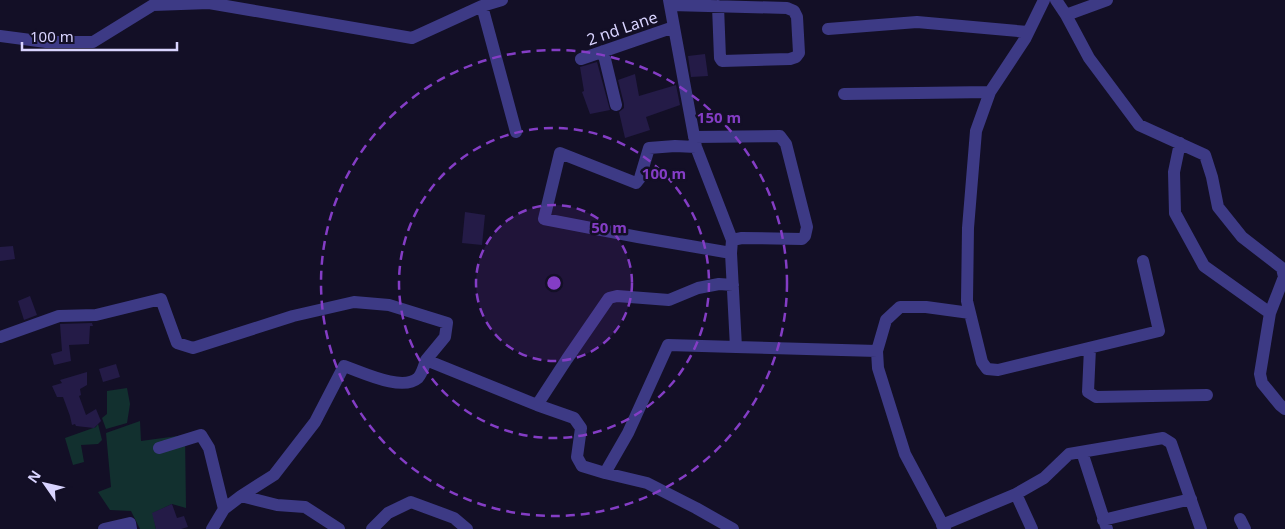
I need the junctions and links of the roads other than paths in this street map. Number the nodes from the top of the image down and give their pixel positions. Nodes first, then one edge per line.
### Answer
1 (502, 0) edge
2 (1044, 0) edge
3 (1056, 0) edge
4 (1107, 0) edge
5 (670, 3) edge
6 (482, 6) junction
7 (718, 6) junction
8 (1066, 15) junction
9 (674, 27) junction
10 (828, 29) dead end
11 (1028, 32) junction
12 (0, 36) edge
13 (603, 52) junction
14 (580, 59) dead end
15 (990, 92) junction
16 (844, 94) dead end
17 (616, 105) dead end
18 (516, 132) dead end
19 (695, 142) junction
20 (1180, 143) junction
21 (732, 240) junction
22 (732, 253) junction
23 (1143, 261) dead end
24 (733, 285) junction
25 (970, 313) junction
26 (1270, 313) junction
27 (0, 337) edge
28 (736, 348) junction
29 (1090, 348) junction
30 (877, 351) junction
31 (426, 360) junction
32 (1207, 395) dead end
33 (537, 405) junction
34 (1285, 409) edge
35 (159, 448) dead end
36 (1082, 452) junction
37 (605, 473) junction
38 (1016, 494) junction
39 (241, 496) junction
40 (1191, 499) junction
41 (224, 509) junction
42 (1105, 524) edge
43 (944, 527) edge
44 (104, 529) edge
45 (130, 529) edge
46 (212, 529) edge
47 (339, 529) edge
48 (372, 529) edge
49 (467, 529) edge
50 (733, 529) edge
51 (1032, 529) edge
52 (1201, 529) edge

1 - 6 street
2 - 11 street
3 - 8 street
4 - 8 street
5 - 7 street
5 - 9 street
6 - 12 street
6 - 18 street
7 - 7 street
8 - 20 street
9 - 13 street, 2 nd Lane
9 - 19 street
10 - 11 street
11 - 15 street
13 - 14 street, 2 nd Lane
13 - 17 street
15 - 16 street
15 - 25 street
19 - 21 street
19 - 21 street
19 - 22 street
20 - 26 street
20 - 26 street
21 - 22 street
22 - 24 street
23 - 29 street
24 - 28 street
24 - 33 street
25 - 29 street
25 - 30 street
26 - 34 street
27 - 31 street
28 - 30 street
28 - 37 street
29 - 32 street
30 - 43 street
31 - 33 street
31 - 39 street
33 - 37 street
35 - 41 street
36 - 38 street
36 - 40 street
36 - 42 street
37 - 50 street
38 - 43 street
38 - 51 street
39 - 41 street
39 - 47 street
40 - 42 street
40 - 52 street
41 - 46 street
44 - 45 street
48 - 49 street

